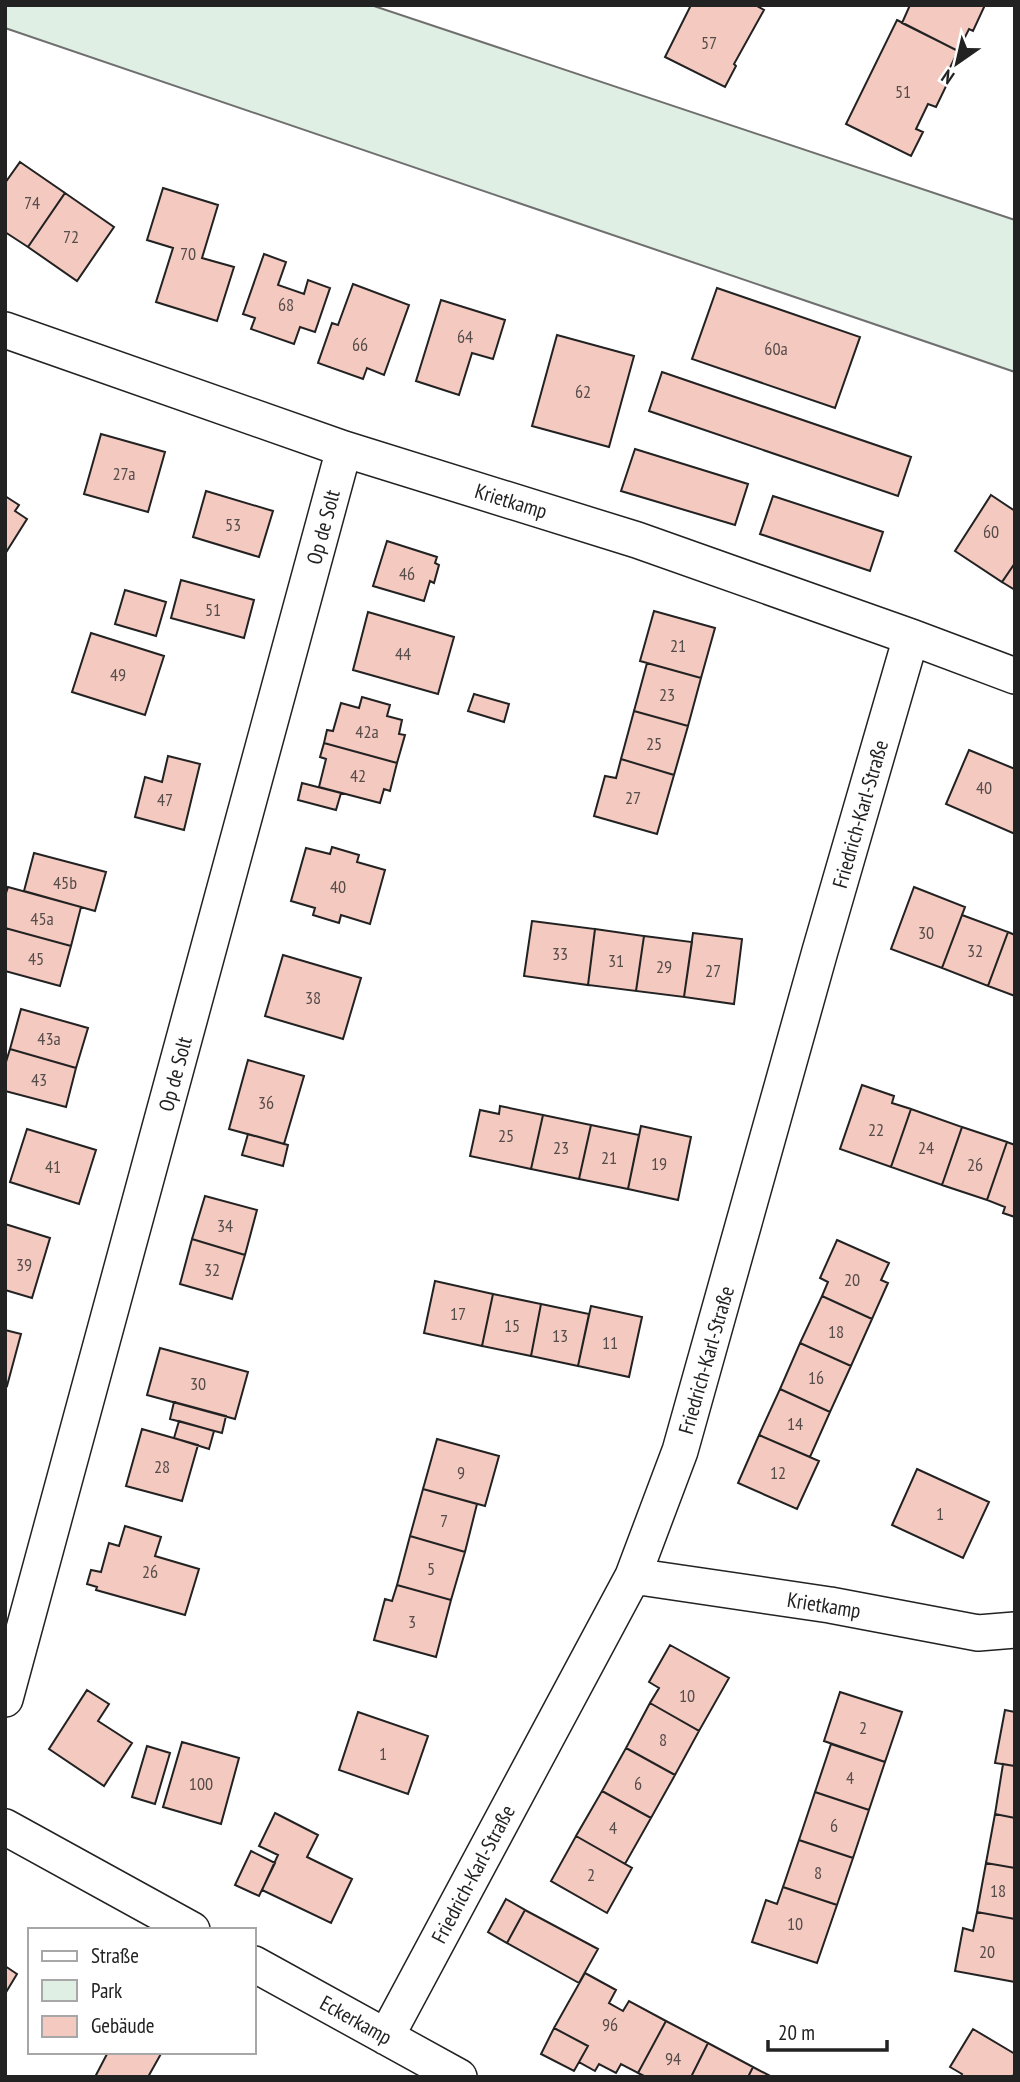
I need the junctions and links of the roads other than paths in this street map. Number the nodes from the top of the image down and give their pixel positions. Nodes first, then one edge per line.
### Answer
1 (5, 330) edge
2 (344, 449) junction
3 (911, 637) junction
4 (1015, 676) edge
5 (633, 1576) junction
6 (1015, 1630) edge
7 (5, 1699) edge
8 (5, 1827) edge
9 (188, 1928) edge
10 (256, 1965) edge
11 (386, 2037) junction
12 (459, 2077) edge

1 - 2 street, Krietkamp
2 - 3 street, Krietkamp
2 - 7 street, Op de Solt
3 - 4 street, Krietkamp
3 - 5 street, Friedrich-Karl-Straße
5 - 6 street, Krietkamp
5 - 11 street, Friedrich-Karl-Straße
8 - 9 street
10 - 11 street, Eckerkamp
11 - 12 street, Eckerkamp

